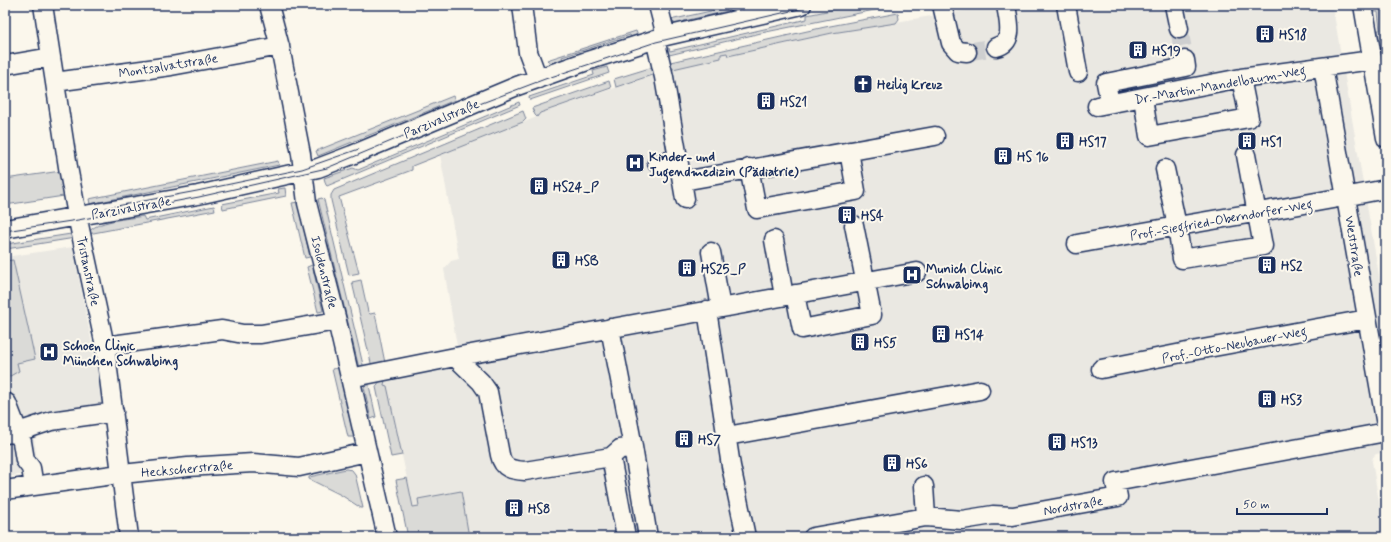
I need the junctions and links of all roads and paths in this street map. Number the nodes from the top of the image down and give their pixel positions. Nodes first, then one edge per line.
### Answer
1 (43, 5) edge
2 (269, 5) edge
3 (522, 5) edge
4 (658, 5) edge
5 (802, 5) edge
6 (942, 5) edge
7 (1006, 5) edge
8 (1066, 5) edge
9 (1174, 5) edge
10 (1363, 5) edge
11 (1179, 29) tunnel mouth
12 (660, 38) junction
13 (280, 46) junction
14 (996, 47) tunnel mouth
15 (967, 52) tunnel mouth
16 (51, 57) junction
17 (1185, 60) dead end
18 (1372, 60) junction
19 (5, 65) edge
20 (1323, 67) junction
21 (1078, 72) dead end
22 (1241, 78) junction
23 (538, 79) junction
24 (56, 82) junction
25 (1381, 82) edge
26 (1143, 98) junction
27 (935, 136) dead end
28 (1386, 138) edge
29 (849, 151) junction
30 (1246, 155) dead end
31 (678, 159) junction
32 (657, 164) dead end
33 (749, 168) junction
34 (1165, 169) dead end
35 (302, 172) junction
36 (682, 181) junction
37 (1386, 190) edge
38 (1347, 197) junction
39 (685, 200) dead end
40 (1257, 212) junction
41 (77, 217) junction
42 (854, 225) dead end
43 (1177, 226) junction
44 (5, 229) edge
45 (774, 240) dead end
46 (1077, 244) dead end
47 (711, 252) dead end
48 (916, 272) dead end
49 (866, 281) junction
50 (790, 295) junction
51 (714, 309) junction
52 (1367, 319) junction
53 (337, 322) junction
54 (610, 328) junction
55 (105, 346) junction
56 (455, 357) junction
57 (1101, 369) dead end
58 (350, 378) junction
59 (980, 390) dead end
60 (5, 402) edge
61 (114, 412) junction
62 (1386, 425) edge
63 (1386, 432) edge
64 (12, 433) edge
65 (727, 436) junction
66 (633, 447) junction
67 (367, 452) junction
68 (611, 457) junction
69 (122, 474) junction
70 (34, 486) junction
71 (924, 486) dead end
72 (5, 490) edge
73 (926, 517) junction
74 (822, 536) edge
75 (129, 537) edge
76 (387, 537) edge
77 (626, 537) edge
78 (648, 537) edge
79 (746, 537) edge

1 - 16 street, Tristanstraße
2 - 13 street, Isoldenstraße
3 - 23 street
4 - 12 street
5 - 12 street, Parzivalstraße
6 - 15 street
7 - 14 street
8 - 21 street
9 - 11 street
10 - 18 street
12 - 23 street, Parzivalstraße
12 - 31 street
13 - 24 street, Montsalvatstraße
13 - 35 street, Isoldenstraße
16 - 19 street
16 - 24 street, Tristanstraße
17 - 26 street, Dr.-Martin-Mandelbaum-Weg
18 - 20 street, Dr.-Martin-Mandelbaum-Weg
18 - 25 street
20 - 22 street, Dr.-Martin-Mandelbaum-Weg
20 - 38 street, Weststraße
22 - 26 street, Dr.-Martin-Mandelbaum-Weg
22 - 26 street
23 - 35 street, Parzivalstraße
24 - 41 street, Tristanstraße
25 - 28 street
27 - 29 street
29 - 33 street
29 - 33 street
30 - 40 street
31 - 32 street
31 - 36 street
33 - 36 street
34 - 43 street
35 - 41 street, Parzivalstraße
35 - 53 street, Isoldenstraße
36 - 39 street
37 - 38 street, Prof.-Siegfried-Oberndorfer-Weg
38 - 40 street, Prof.-Siegfried-Oberndorfer-Weg
38 - 52 street, Weststraße
40 - 43 street, Prof.-Siegfried-Oberndorfer-Weg
40 - 43 street
41 - 44 street, Parzivalstraße
41 - 55 street, Tristanstraße
42 - 49 street
43 - 46 street, Prof.-Siegfried-Oberndorfer-Weg
45 - 50 street
47 - 51 street
48 - 49 street
49 - 50 street
49 - 50 street
50 - 51 street
51 - 54 street
51 - 65 street
52 - 57 street, Prof.-Otto-Neubauer-Weg
52 - 62 street, Weststraße
53 - 55 street
53 - 58 street, Isoldenstraße
54 - 56 street
54 - 66 street
55 - 61 street, Tristanstraße
56 - 58 street
56 - 68 street
58 - 67 street, Isoldenstraße
59 - 65 street
60 - 64 street
61 - 64 street
61 - 69 street, Tristanstraße
63 - 73 street, Nordstraße
64 - 70 street
65 - 79 street
66 - 68 street
66 - 78 street
67 - 69 street, Heckscherstraße
67 - 76 street, Isoldenstraße
68 - 77 street
69 - 70 street, Heckscherstraße
69 - 75 street, Tristanstraße
70 - 72 street, Heckscherstraße
71 - 73 street
73 - 74 street, Nordstraße

